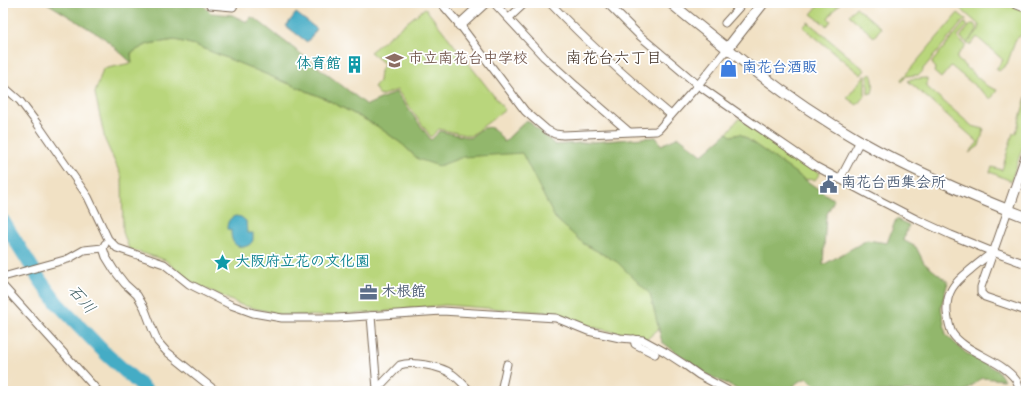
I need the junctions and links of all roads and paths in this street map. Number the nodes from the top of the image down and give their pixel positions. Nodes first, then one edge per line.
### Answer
1 (209, 3) edge
2 (235, 3) edge
3 (441, 3) edge
4 (484, 3) edge
5 (494, 3) edge
6 (525, 3) edge
7 (550, 3) edge
8 (607, 3) edge
9 (671, 3) edge
10 (743, 3) edge
11 (763, 3) edge
12 (1016, 3) edge
13 (1026, 8) edge
14 (509, 18) junction
15 (725, 23) dead end
16 (460, 25) junction
17 (728, 49) junction
18 (698, 85) junction
19 (3, 86) edge
20 (671, 115) junction
21 (628, 131) junction
22 (860, 141) junction
23 (1026, 158) edge
24 (840, 179) junction
25 (1008, 210) junction
26 (1026, 217) edge
27 (108, 239) junction
28 (102, 248) junction
29 (993, 252) junction
30 (1026, 264) edge
31 (3, 277) edge
32 (3, 286) edge
33 (1026, 311) edge
34 (371, 316) junction
35 (634, 339) junction
36 (655, 354) dead end
37 (507, 364) dead end
38 (377, 390) edge
39 (98, 391) edge
40 (217, 391) edge
41 (470, 391) edge
42 (501, 391) edge
43 (729, 391) edge
44 (1020, 391) edge

1 - 2 street
3 - 16 street
4 - 16 street
5 - 14 street
6 - 14 street
7 - 20 street
8 - 18 street
9 - 17 street
10 - 15 street
11 - 17 street
12 - 13 street
14 - 21 street
16 - 21 street
17 - 18 street
17 - 22 street
18 - 20 street
18 - 24 street
19 - 27 street
20 - 21 street
22 - 24 street
22 - 25 street
23 - 25 street
24 - 29 street
25 - 26 street
25 - 29 street
27 - 28 street
27 - 34 street
28 - 31 street
28 - 40 street
29 - 30 street
29 - 33 street
29 - 44 street
32 - 39 street
34 - 35 street
34 - 38 street
35 - 36 street
35 - 43 street
37 - 42 street
38 - 41 street

